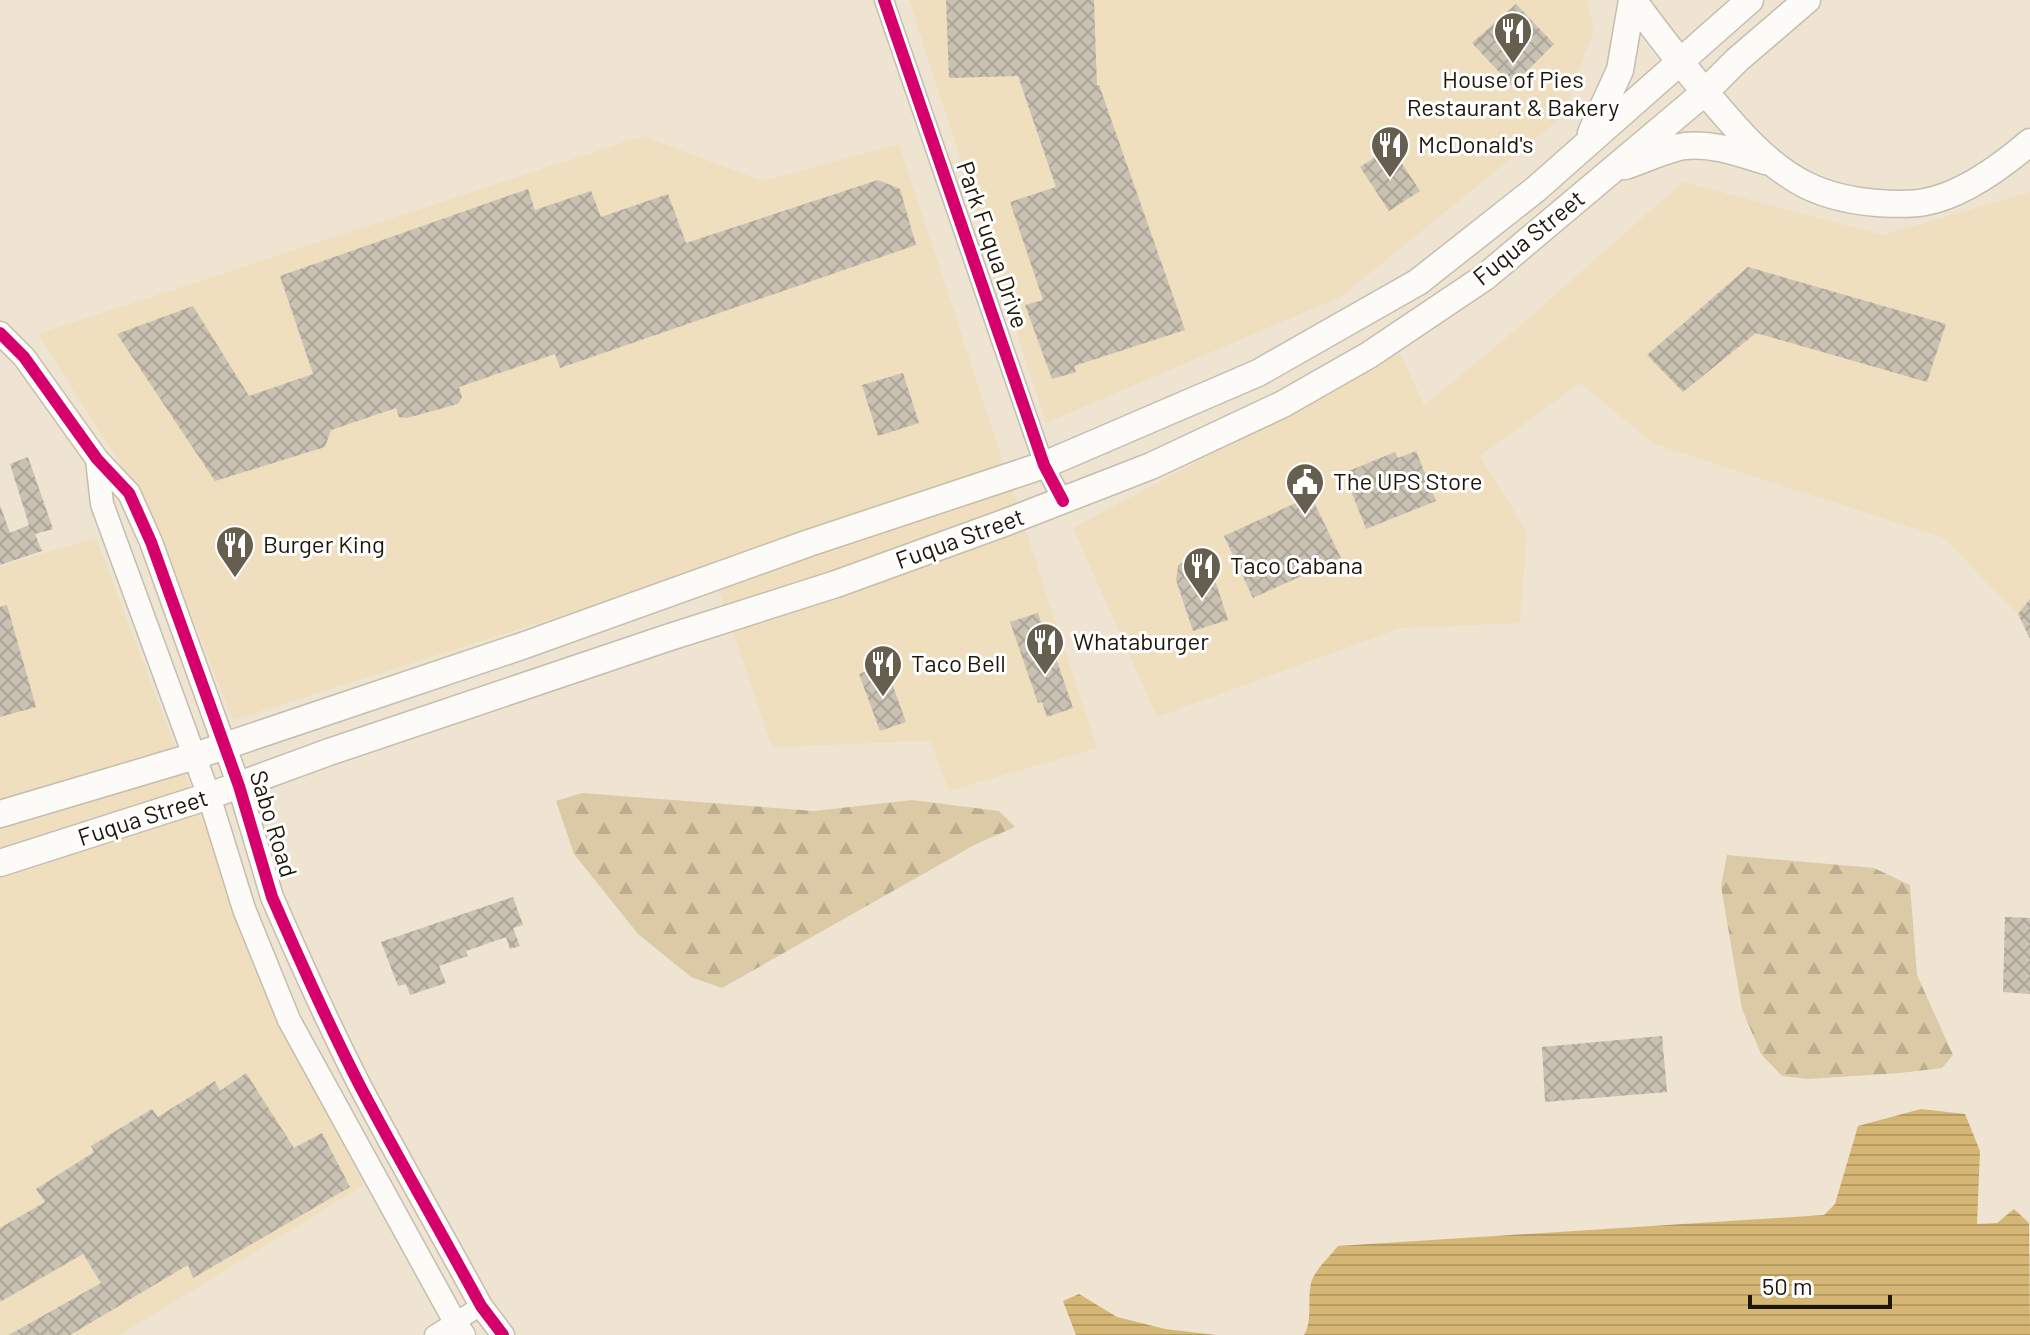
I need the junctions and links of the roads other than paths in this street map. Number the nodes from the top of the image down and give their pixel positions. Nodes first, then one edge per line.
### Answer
1 (884, 0) edge
2 (1632, 0) edge
3 (1750, 0) edge
4 (1807, 0) edge
5 (1679, 62) junction
6 (1705, 92) junction
7 (2030, 142) edge
8 (1586, 145) junction
9 (1774, 164) junction
10 (1611, 171) junction
11 (1396, 295) junction
12 (1423, 318) junction
13 (0, 333) edge
14 (1258, 373) junction
15 (1283, 404) junction
16 (97, 459) junction
17 (1044, 465) junction
18 (1063, 501) junction
19 (1035, 511) junction
20 (522, 646) junction
21 (536, 682) junction
22 (224, 745) junction
23 (195, 756) junction
24 (239, 786) junction
25 (209, 796) junction
26 (0, 814) edge
27 (0, 863) edge
28 (481, 1306) junction
29 (459, 1329) edge
30 (434, 1335) edge
31 (503, 1335) edge

1 - 17 street, Park Fuqua Drive
2 - 5 main road
2 - 8 main road
3 - 5 main road, Fuqua Street
4 - 6 main road, Fuqua Street
5 - 6 main road
5 - 8 main road, Fuqua Street
6 - 9 main road
6 - 10 main road, Fuqua Street
7 - 9 main road
8 - 11 main road, Fuqua Street
9 - 10 main road
10 - 12 main road, Fuqua Street
11 - 12 main road
11 - 14 main road, Fuqua Street
12 - 15 main road, Fuqua Street
13 - 16 street, Sabo Road
14 - 15 main road
14 - 17 main road, Fuqua Street
15 - 18 main road, Fuqua Street
16 - 22 street, Sabo Road
16 - 23 street, Sabo Road
17 - 18 street, Park Fuqua Drive
17 - 19 street
17 - 20 main road, Fuqua Street
18 - 19 main road, Fuqua Street
19 - 21 main road, Fuqua Street
20 - 21 main road
20 - 22 main road, Fuqua Street
21 - 24 main road, Fuqua Street
22 - 23 main road, Fuqua Street
22 - 24 street, Sabo Road
23 - 25 street, Sabo Road
23 - 26 main road, Fuqua Street
24 - 25 main road, Fuqua Street
24 - 28 street, Sabo Road
25 - 27 main road, Fuqua Street
25 - 29 street, Sabo Road
28 - 29 street
28 - 31 street, Sabo Road
29 - 30 street

